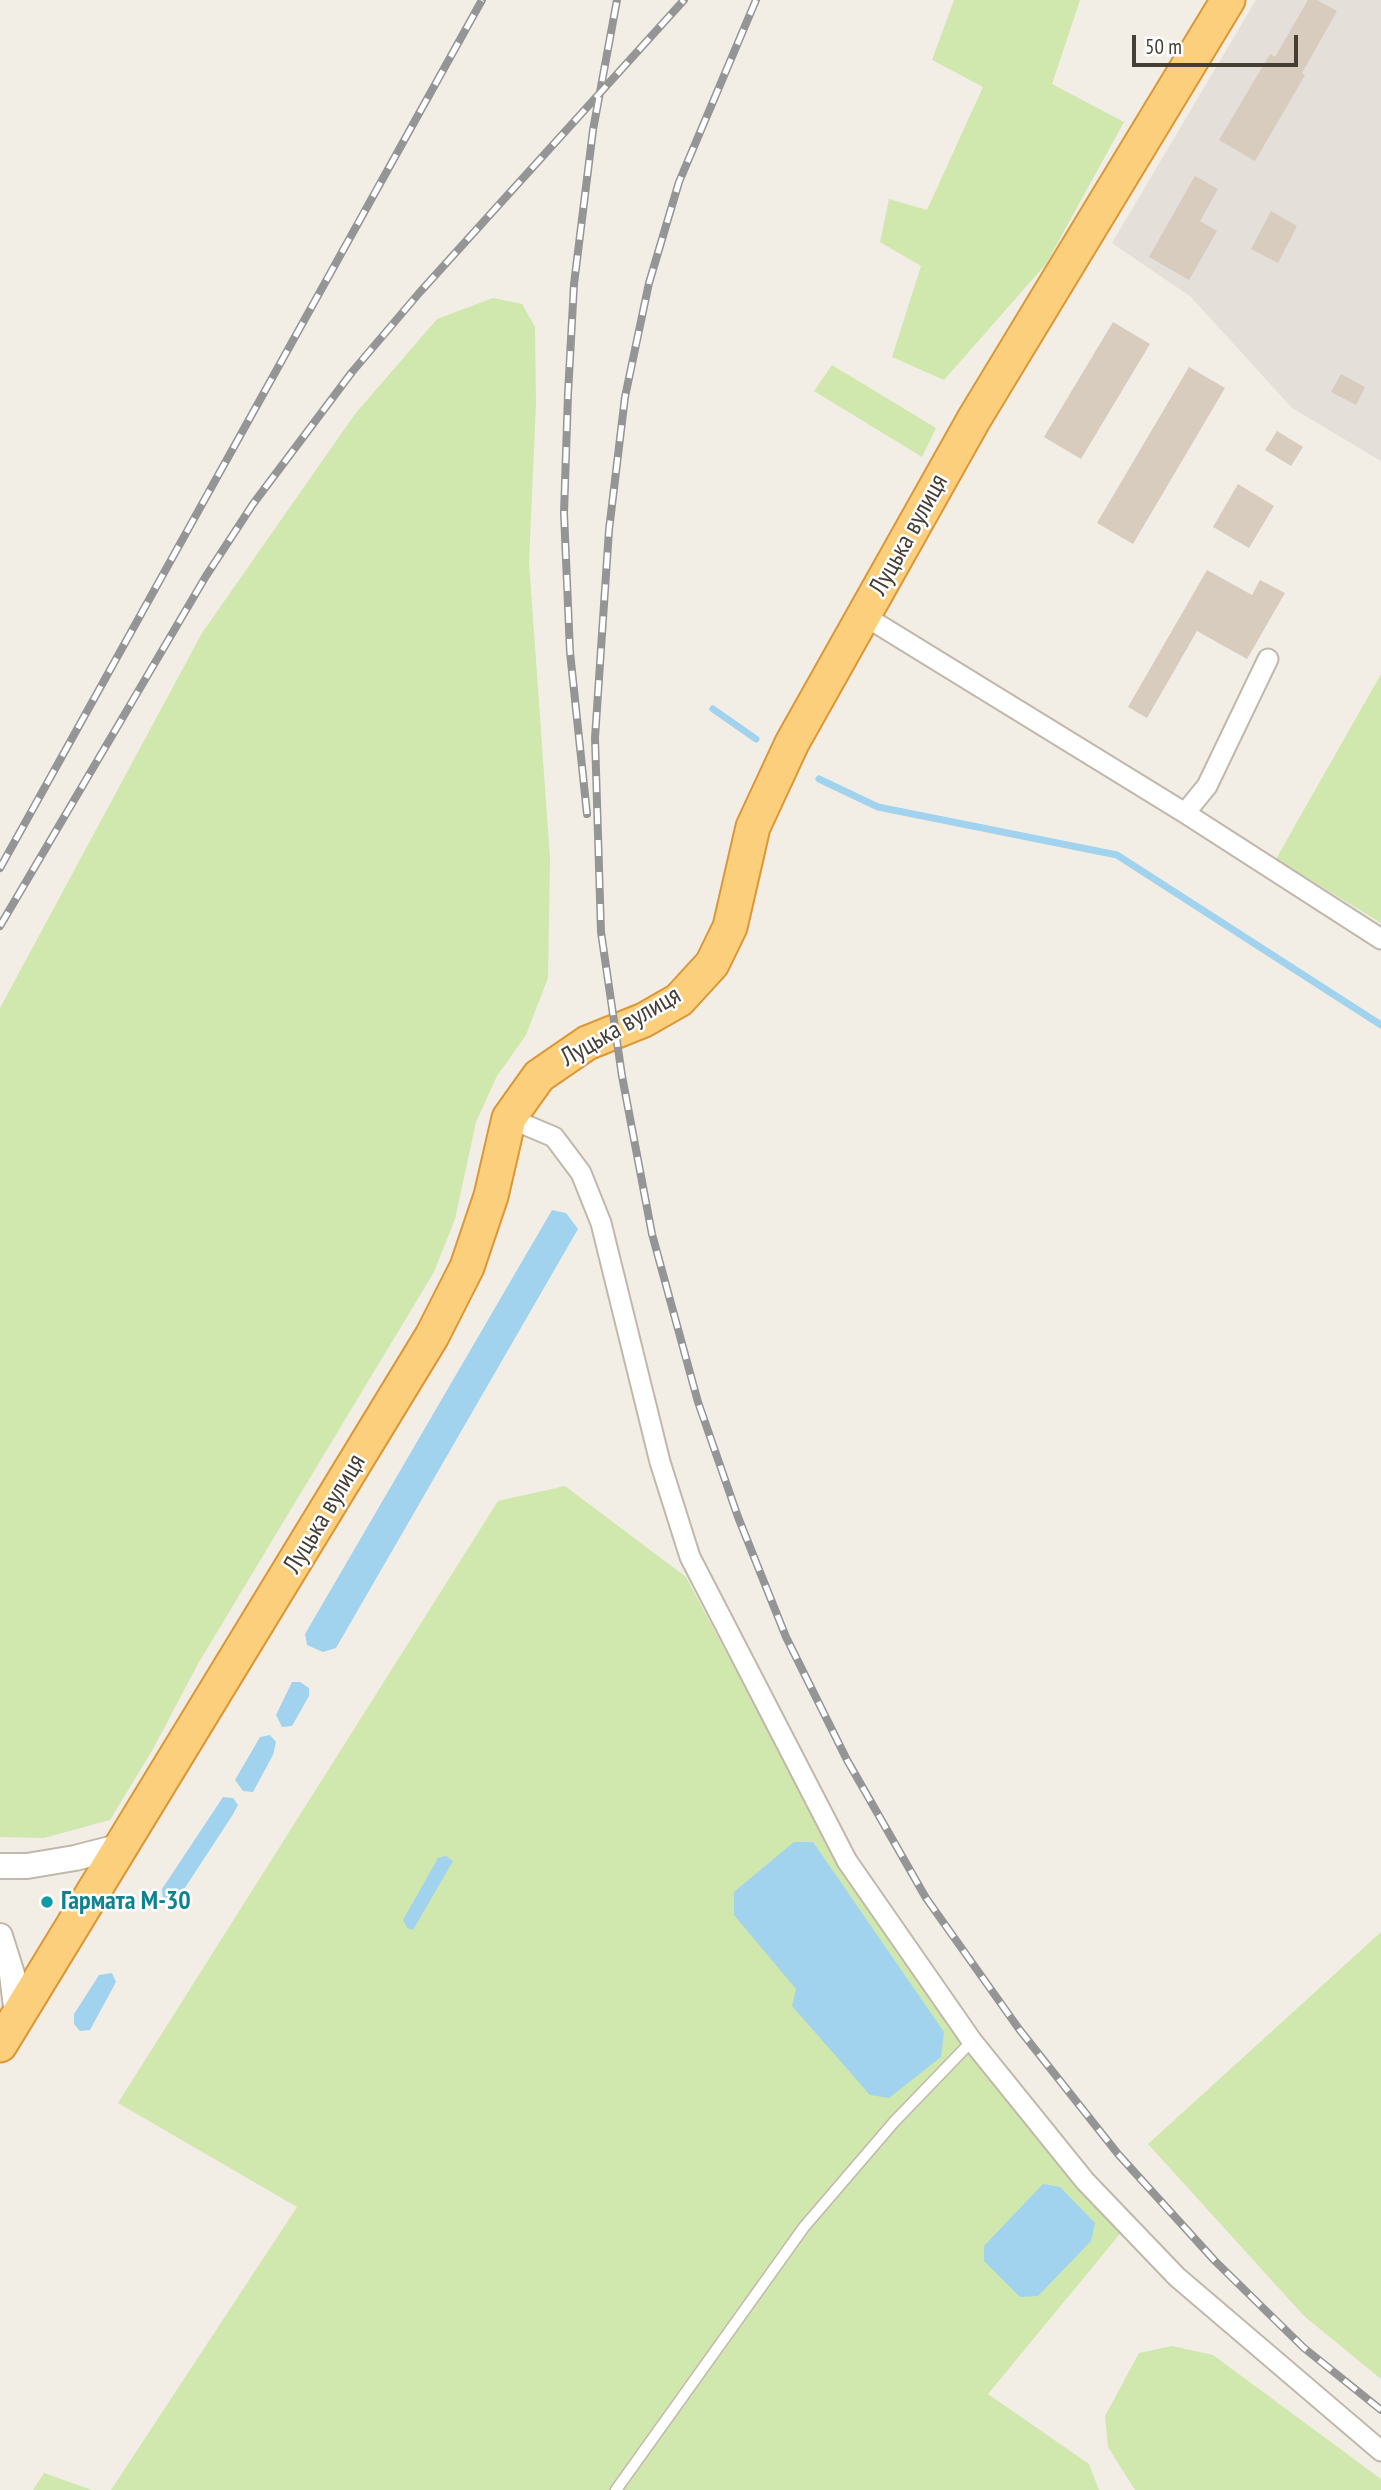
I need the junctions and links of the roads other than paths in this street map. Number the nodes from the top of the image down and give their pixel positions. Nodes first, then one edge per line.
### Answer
1 (1228, 0) edge
2 (863, 615) junction
3 (1268, 659) dead end
4 (1185, 813) junction
5 (1381, 939) edge
6 (509, 1118) junction
7 (122, 1846) junction
8 (0, 1866) edge
9 (0, 1936) edge
10 (16, 2015) junction
11 (972, 2041) junction
12 (0, 2045) edge
13 (1381, 2451) edge
14 (616, 2490) edge

1 - 2 highway, Луцька вулиця
2 - 4 street
2 - 6 highway, Луцька вулиця
3 - 4 street
4 - 5 street
6 - 7 highway, Луцька вулиця
6 - 11 street
7 - 8 street
7 - 10 highway, Луцька вулиця
9 - 10 street
10 - 12 highway, Луцька вулиця
11 - 13 street
11 - 14 lane

